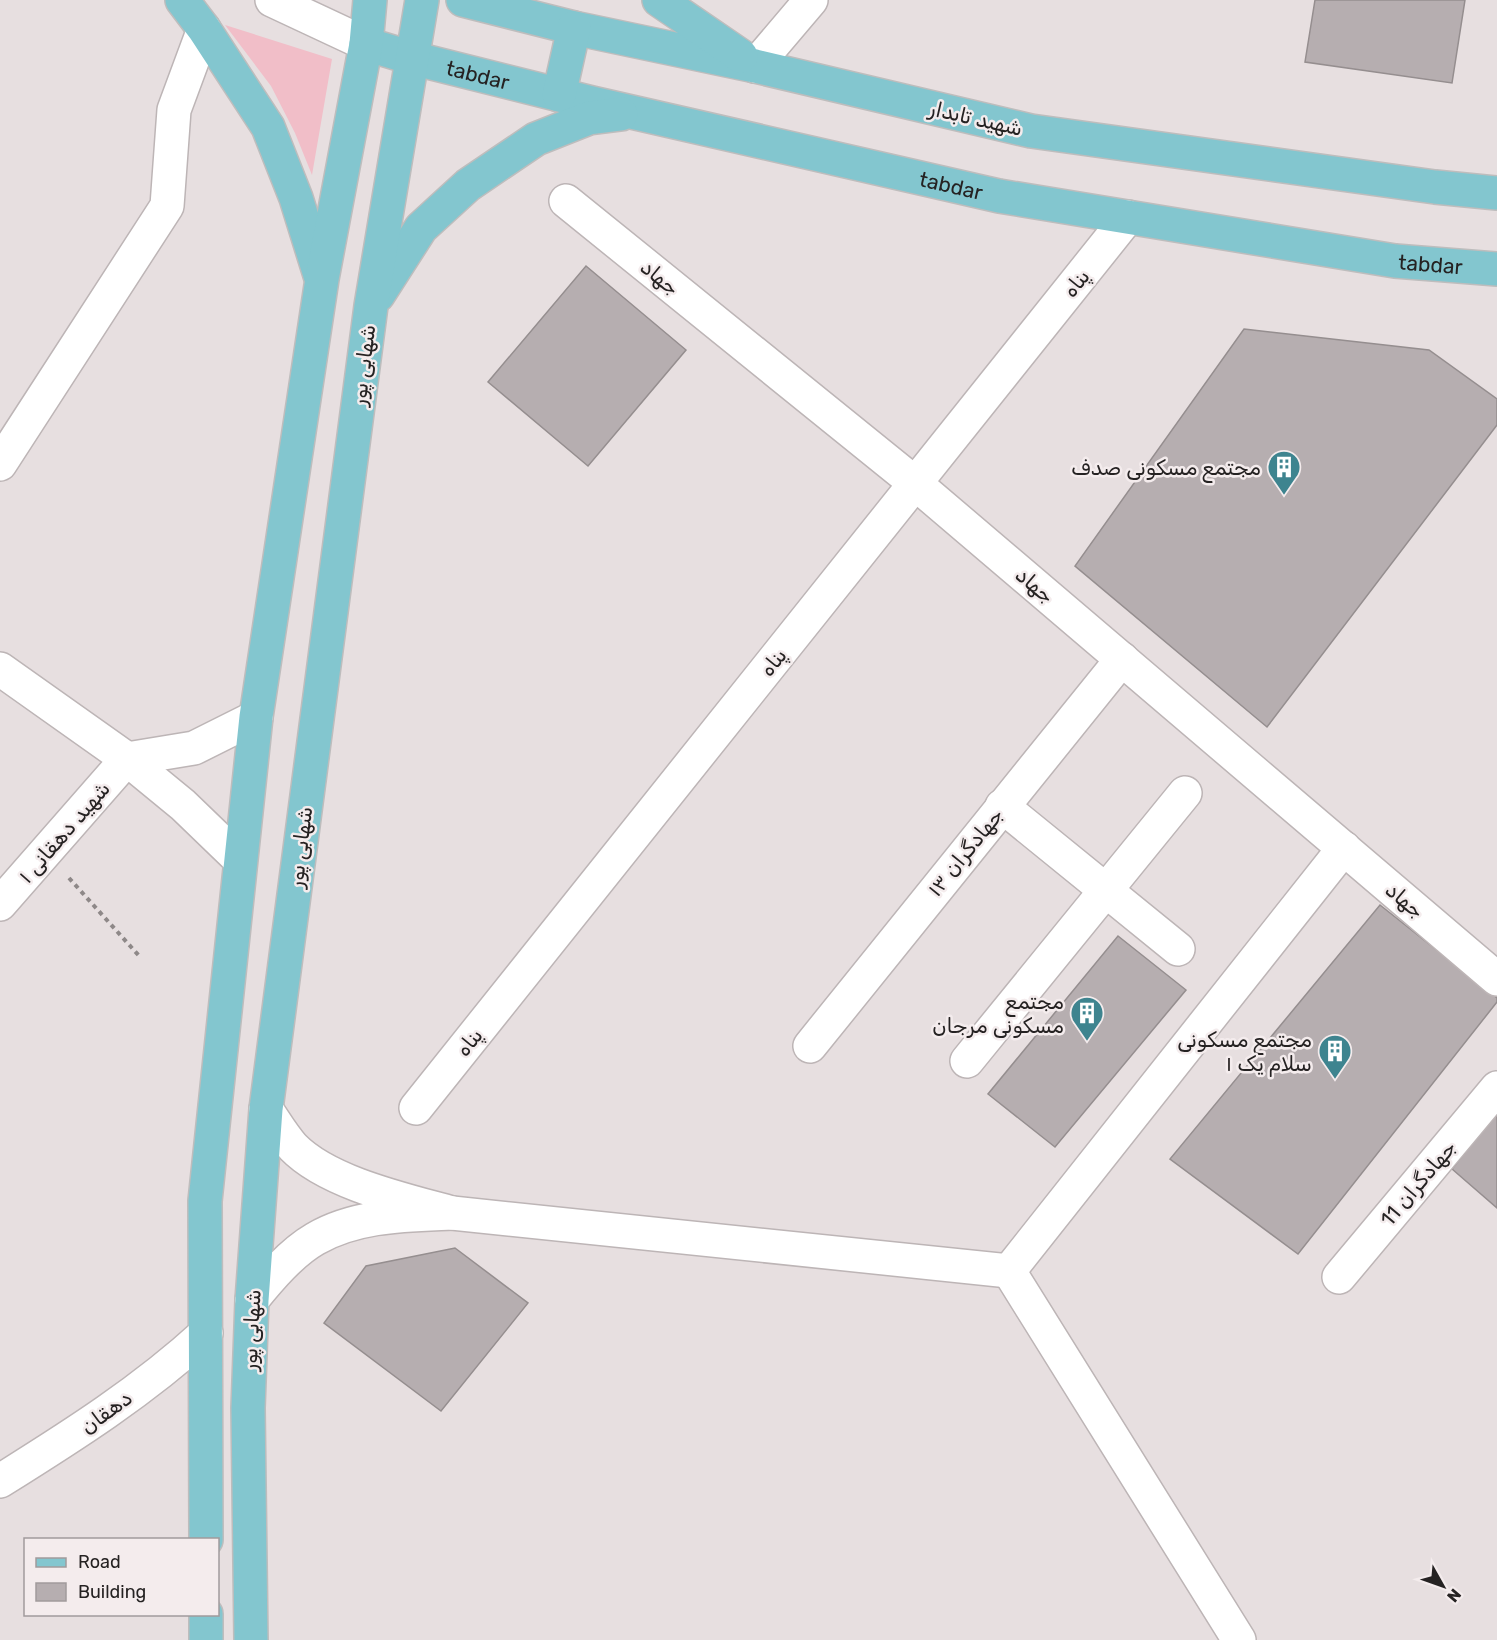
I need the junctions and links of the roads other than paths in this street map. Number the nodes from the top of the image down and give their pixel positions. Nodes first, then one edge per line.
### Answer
1 (182, 0) edge
2 (272, 0) edge
3 (370, 0) edge
4 (422, 0) edge
5 (463, 0) edge
6 (659, 0) edge
7 (811, 0) edge
8 (574, 28) junction
9 (204, 29) junction
10 (366, 44) junction
11 (412, 58) junction
12 (755, 66) junction
13 (559, 95) junction
14 (635, 113) junction
15 (1497, 193) edge
16 (566, 201) dead end
17 (1128, 217) junction
18 (1497, 269) edge
19 (322, 279) junction
20 (371, 306) junction
21 (0, 464) edge
22 (916, 483) junction
23 (1122, 659) junction
24 (0, 669) edge
25 (256, 717) junction
26 (127, 759) junction
27 (1185, 793) dead end
28 (1002, 806) junction
29 (1344, 848) junction
30 (240, 860) junction
31 (1105, 890) junction
32 (0, 904) edge
33 (1178, 950) dead end
34 (1497, 978) edge
35 (810, 1046) dead end
36 (967, 1061) dead end
37 (1497, 1088) edge
38 (416, 1108) dead end
39 (266, 1109) junction
40 (452, 1213) junction
41 (1008, 1270) junction
42 (1339, 1277) dead end
43 (252, 1300) junction
44 (206, 1333) junction
45 (0, 1482) edge
46 (206, 1538) edge
47 (206, 1616) edge
48 (206, 1640) edge
49 (251, 1640) edge
50 (1239, 1640) edge

1 - 9 main road
2 - 10 street
3 - 10 main road, شهابی پور
4 - 11 main road, شهابی پور
5 - 8 main road, شهید تابدار
6 - 12 main road
7 - 12 street
8 - 12 main road, شهید تابدار
8 - 13 main road
9 - 19 main road
9 - 21 street
10 - 11 main road, tabdar
10 - 19 main road, شهابی پور
11 - 13 main road, tabdar
11 - 20 main road, شهابی پور
12 - 15 main road, شهید تابدار
13 - 14 main road, tabdar
14 - 17 main road, tabdar
14 - 20 main road
16 - 22 street, جهاد
17 - 18 main road, tabdar
17 - 22 street, پناه
19 - 25 main road, شهابی پور
20 - 39 main road, شهابی پور
22 - 23 street, جهاد
22 - 38 street, پناه
23 - 28 street, جهادگران ۱۳
23 - 29 street, جهاد
24 - 26 street
25 - 26 street
25 - 30 main road, شهابی پور
26 - 30 street
26 - 32 street, شهید دهقانی ۱
27 - 31 street
28 - 31 street
28 - 35 street, جهادگران ۱۳
29 - 34 street, جهاد
29 - 41 street
30 - 44 main road, شهابی پور
31 - 33 street
31 - 36 street
37 - 42 street, جهادگران 11
39 - 40 street
39 - 43 main road, شهابی پور
40 - 41 street
40 - 43 street
41 - 50 street
43 - 49 main road, شهابی پور
44 - 45 street, دهقان
44 - 46 main road, شهابی پور
47 - 48 main road

